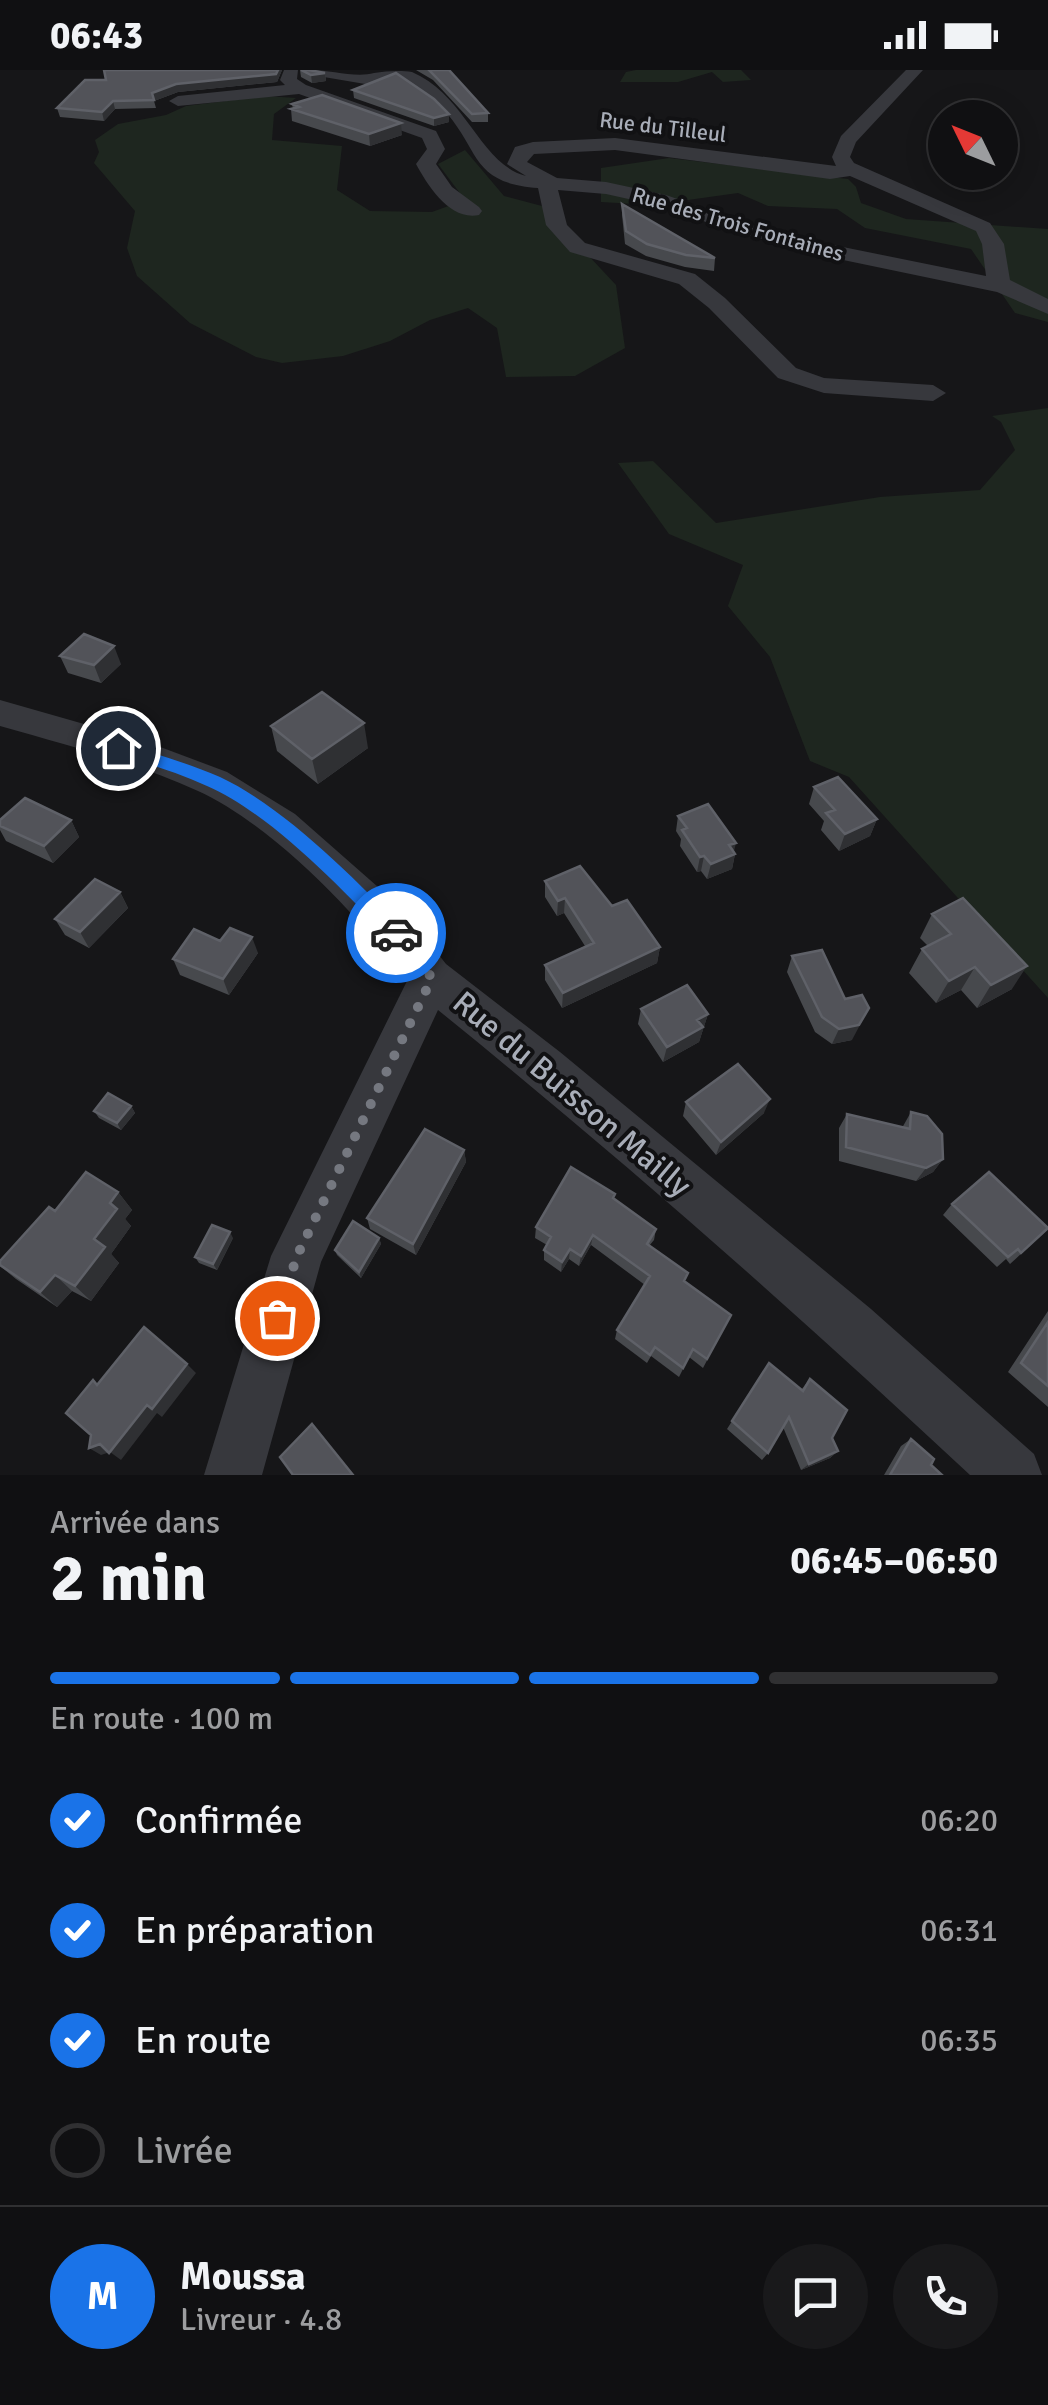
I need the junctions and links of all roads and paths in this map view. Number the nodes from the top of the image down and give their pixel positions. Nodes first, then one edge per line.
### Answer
1 (352, 70) edge
2 (916, 70) edge
3 (289, 71) edge
4 (318, 72) edge
5 (402, 73) edge
6 (214, 78) edge
7 (300, 89) junction
8 (388, 107) junction
9 (452, 112) junction
10 (852, 170) junction
11 (547, 185) junction
12 (472, 211) dead end
13 (1004, 288) junction
14 (1048, 308) edge
15 (933, 393) dead end
16 (0, 713) edge
17 (432, 978) junction
18 (233, 1475) edge
19 (1013, 1475) edge

1 - 4 street
2 - 10 street
3 - 4 street
3 - 7 street
4 - 5 street
5 - 8 street
5 - 9 street, Rue des Trois Fontaines
6 - 7 street
7 - 8 street
8 - 9 street
8 - 12 street
9 - 11 street, Rue des Trois Fontaines
10 - 11 street, Rue du Tilleul
10 - 13 street
11 - 13 street, Rue des Trois Fontaines
11 - 15 street
13 - 14 street, Rue des Trois Fontaines
16 - 17 street, Rue du Buisson Mailly
17 - 18 street
17 - 19 street, Rue du Buisson Mailly

